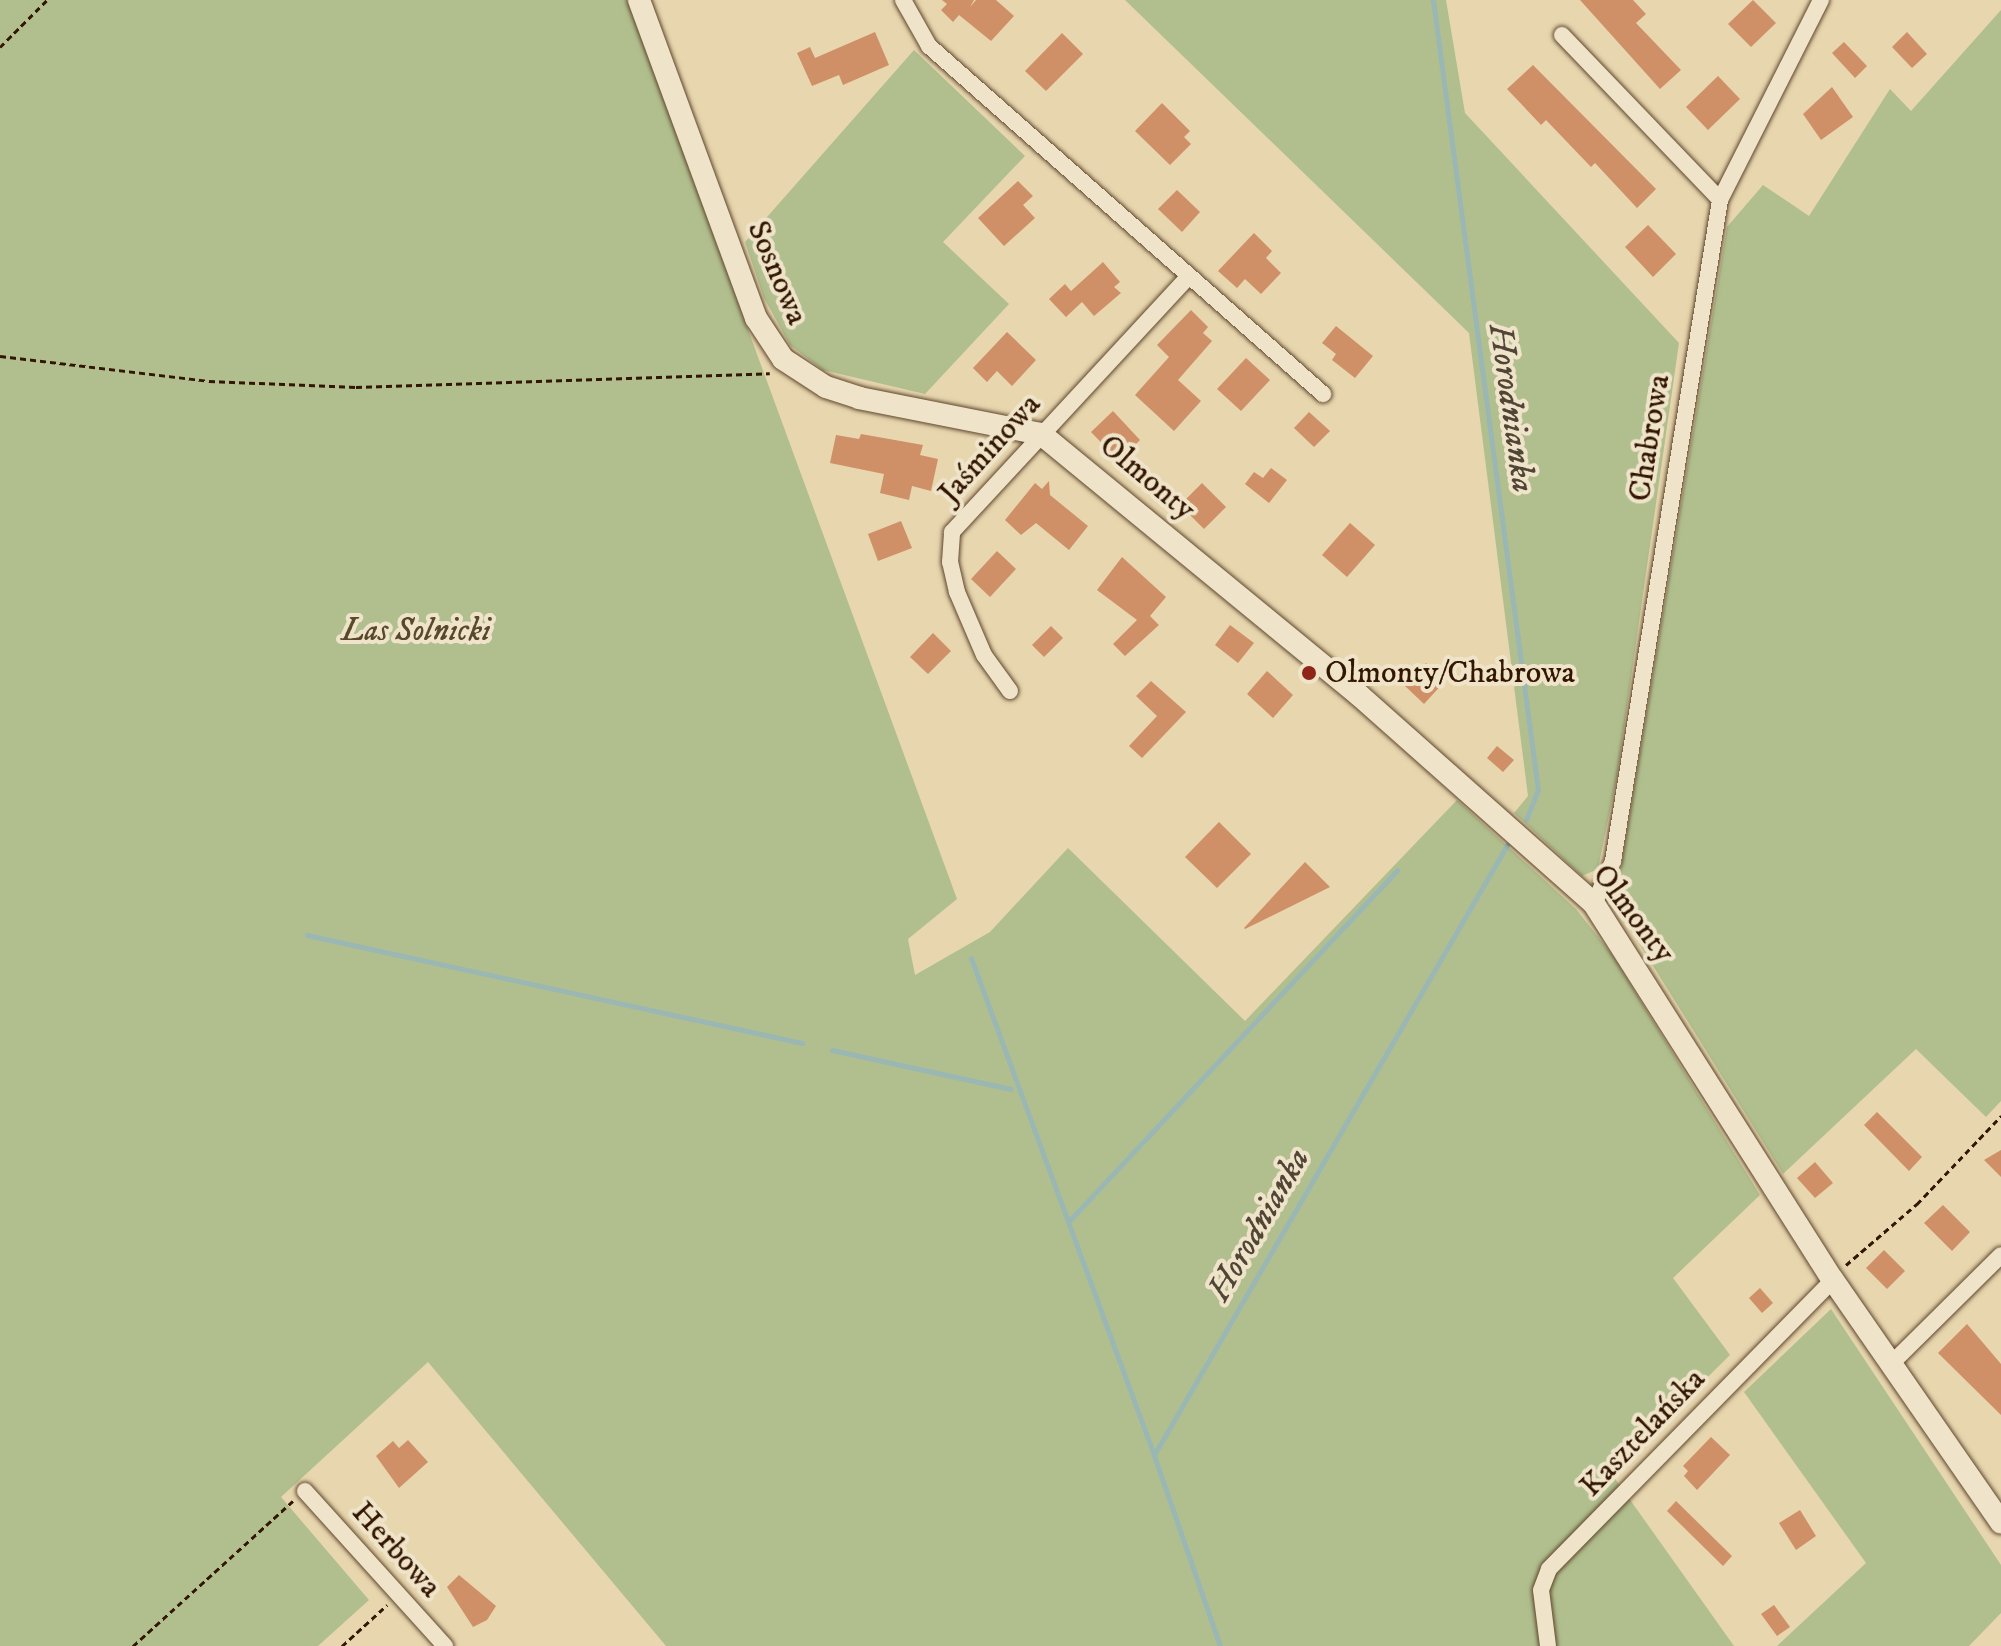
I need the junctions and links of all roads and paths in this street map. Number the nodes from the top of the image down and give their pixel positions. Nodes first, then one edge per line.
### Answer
1 (47, 0) edge
2 (639, 0) edge
3 (903, 0) edge
4 (1821, 0) edge
5 (1562, 35) dead end
6 (0, 47) edge
7 (1720, 200) junction
8 (1187, 278) junction
9 (0, 356) edge
10 (783, 359) junction
11 (1323, 394) dead end
12 (1041, 434) junction
13 (1010, 691) dead end
14 (1594, 904) junction
15 (2001, 1116) edge
16 (2001, 1255) edge
17 (1833, 1280) junction
18 (1892, 1363) junction
19 (305, 1491) joint
20 (2001, 1523) edge
21 (399, 1594) junction
22 (133, 1646) edge
23 (342, 1646) edge
24 (445, 1646) edge
25 (1548, 1646) edge

1 - 6 path
2 - 10 street, Sosnowa
3 - 8 street
4 - 7 street, Chabrowa
5 - 7 street
7 - 14 street, Chabrowa
8 - 11 street
8 - 12 street, Jaśminowa
9 - 10 path
10 - 12 street, Sosnowa
12 - 13 street, Jaśminowa
12 - 14 street, Olmonty
14 - 17 street, Olmonty
15 - 17 path
16 - 18 street
17 - 18 street, Olmonty
17 - 25 street, Kasztelańska
18 - 20 street, Olmonty
19 - 21 street, Herbowa
19 - 22 path
21 - 23 path
21 - 24 street, Herbowa

